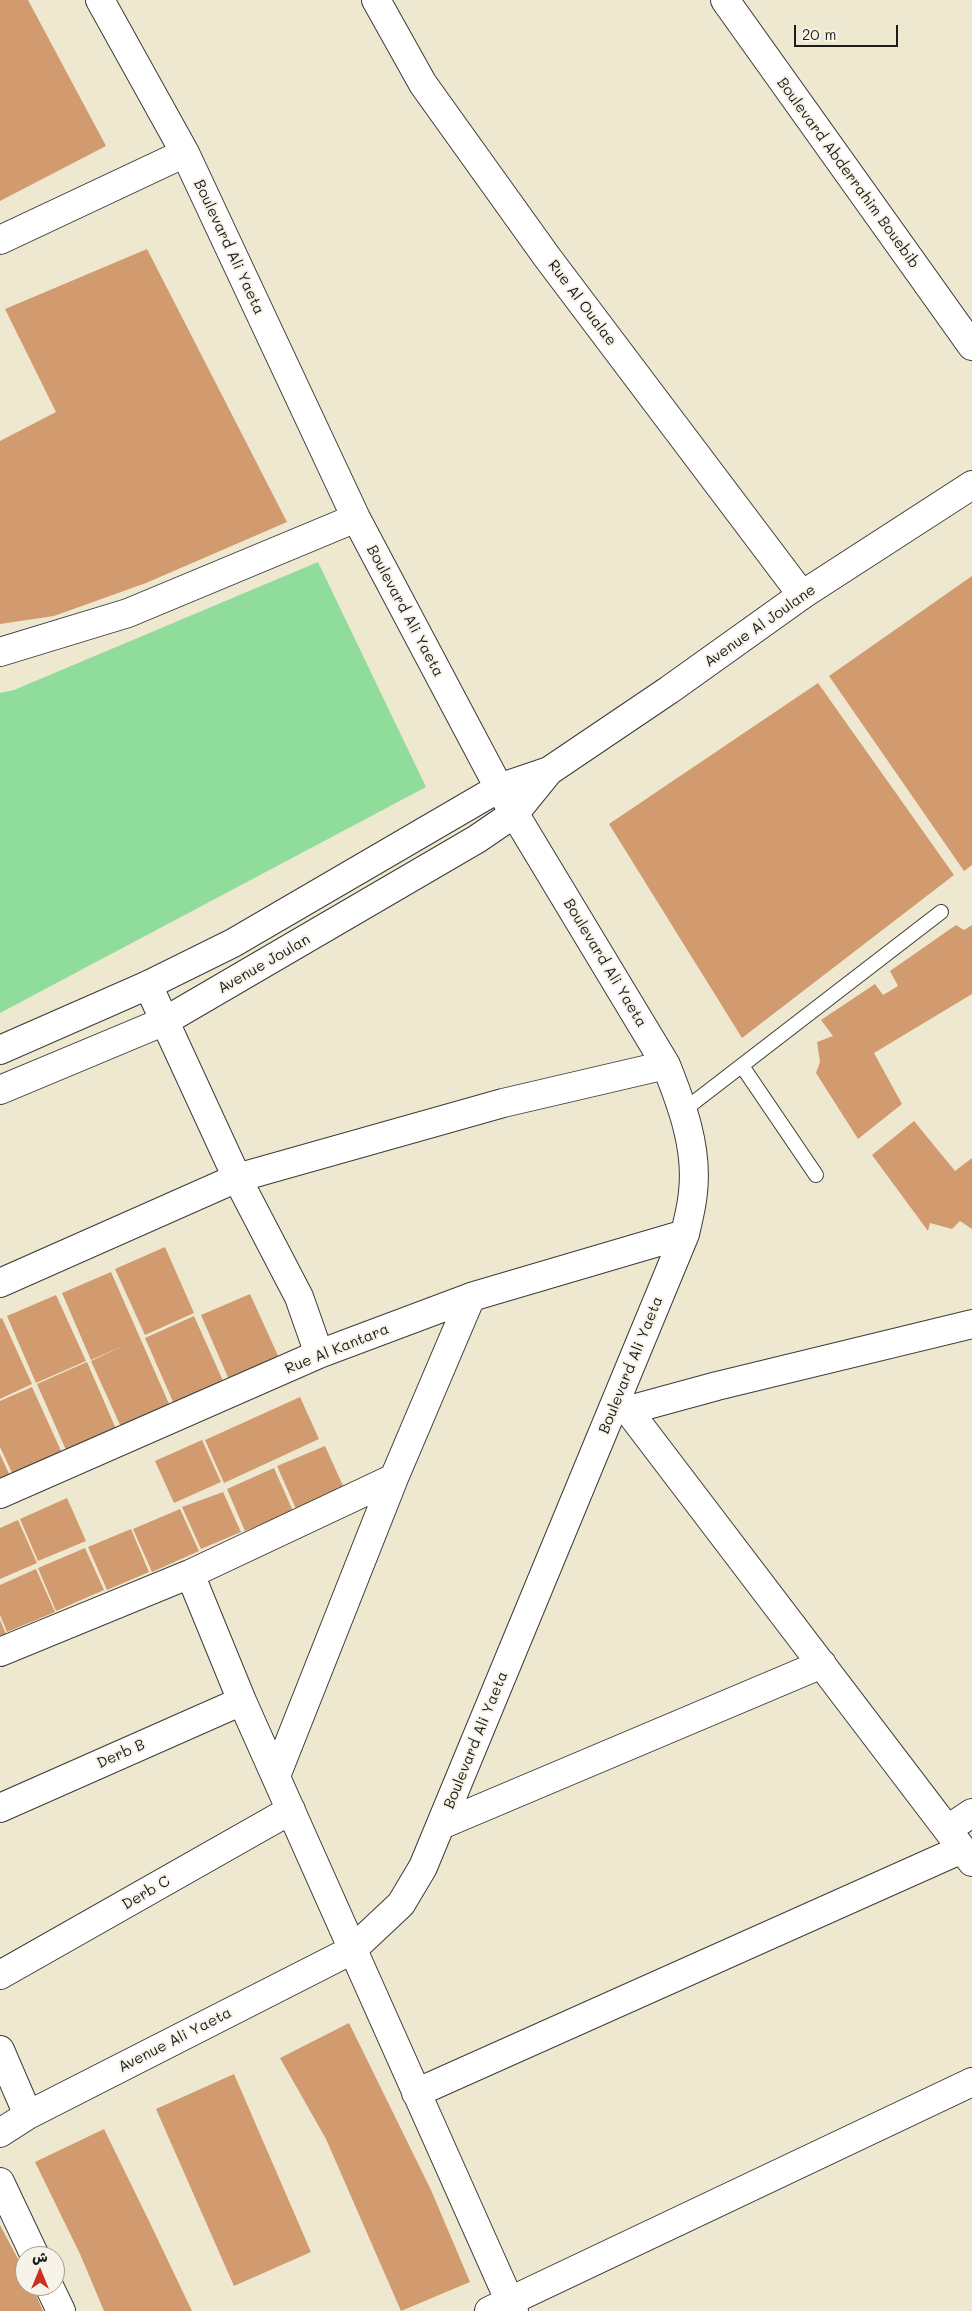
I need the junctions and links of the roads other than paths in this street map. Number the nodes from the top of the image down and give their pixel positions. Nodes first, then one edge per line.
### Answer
1 (100, 0) edge
2 (376, 0) edge
3 (725, 0) edge
4 (185, 153) junction
5 (0, 240) edge
6 (972, 346) edge
7 (972, 485) edge
8 (356, 518) junction
9 (802, 595) junction
10 (0, 652) edge
11 (549, 770) junction
12 (499, 788) junction
13 (515, 813) junction
14 (941, 912) dead end
15 (148, 985) junction
16 (166, 1021) junction
17 (0, 1050) edge
18 (666, 1065) junction
19 (742, 1066) junction
20 (0, 1090) edge
21 (684, 1110) junction
22 (816, 1175) dead end
23 (237, 1178) junction
24 (685, 1234) junction
25 (0, 1283) edge
26 (472, 1296) junction
27 (972, 1324) edge
28 (319, 1354) junction
29 (624, 1404) junction
30 (394, 1478) junction
31 (0, 1494) edge
32 (190, 1574) junction
33 (0, 1652) edge
34 (822, 1664) junction
35 (242, 1701) junction
36 (276, 1776) junction
37 (0, 1808) edge
38 (291, 1810) junction
39 (972, 1813) edge
40 (441, 1826) junction
41 (961, 1847) edge
42 (352, 1950) junction
43 (0, 1975) edge
44 (0, 2050) edge
45 (972, 2082) edge
46 (416, 2092) junction
47 (28, 2115) junction
48 (0, 2133) edge
49 (0, 2182) edge
50 (30, 2246) edge
51 (54, 2296) edge
52 (504, 2308) edge
53 (61, 2311) edge

1 - 4 street, Boulevard Ali Yaeta
2 - 9 street, Rue Al Oualae
3 - 6 street, Boulevard Abderrahim Bouebib
4 - 5 street
4 - 8 street, Boulevard Ali Yaeta
7 - 9 street, Avenue Al Joulane
8 - 10 street
8 - 12 street, Boulevard Ali Yaeta
9 - 11 street, Avenue Al Joulane
11 - 12 street, Avenue Al Joulane
11 - 13 street, Avenue Al Joulane
12 - 13 street, Boulevard Ali Yaeta
12 - 15 street
13 - 16 street, Avenue Joulan
13 - 18 street, Boulevard Ali Yaeta
14 - 19 lane
15 - 16 street
15 - 17 street
16 - 20 street, Avenue Joulan
16 - 23 street
18 - 21 street, Boulevard Ali Yaeta
18 - 23 street
19 - 21 lane
19 - 22 lane
21 - 24 street, Boulevard Ali Yaeta
23 - 25 street
23 - 28 street
24 - 26 street, Rue Al Kantara
24 - 29 street, Boulevard Ali Yaeta
26 - 28 street, Rue Al Kantara
26 - 30 street
27 - 29 street
28 - 31 street, Rue Al Kantara
29 - 34 street
29 - 40 street, Boulevard Ali Yaeta
30 - 32 street
30 - 36 street
32 - 33 street
32 - 35 street
34 - 40 street
34 - 41 street
35 - 36 street
35 - 37 street, Derb B
36 - 38 street
38 - 42 street
38 - 43 street, Derb C
39 - 41 street
40 - 42 street, Boulevard Ali Yaeta
41 - 46 street
42 - 46 street
42 - 47 street, Avenue Ali Yaeta
44 - 47 street
45 - 52 street
46 - 52 street
47 - 48 street, Avenue Ali Yaeta
49 - 50 street
51 - 53 street

